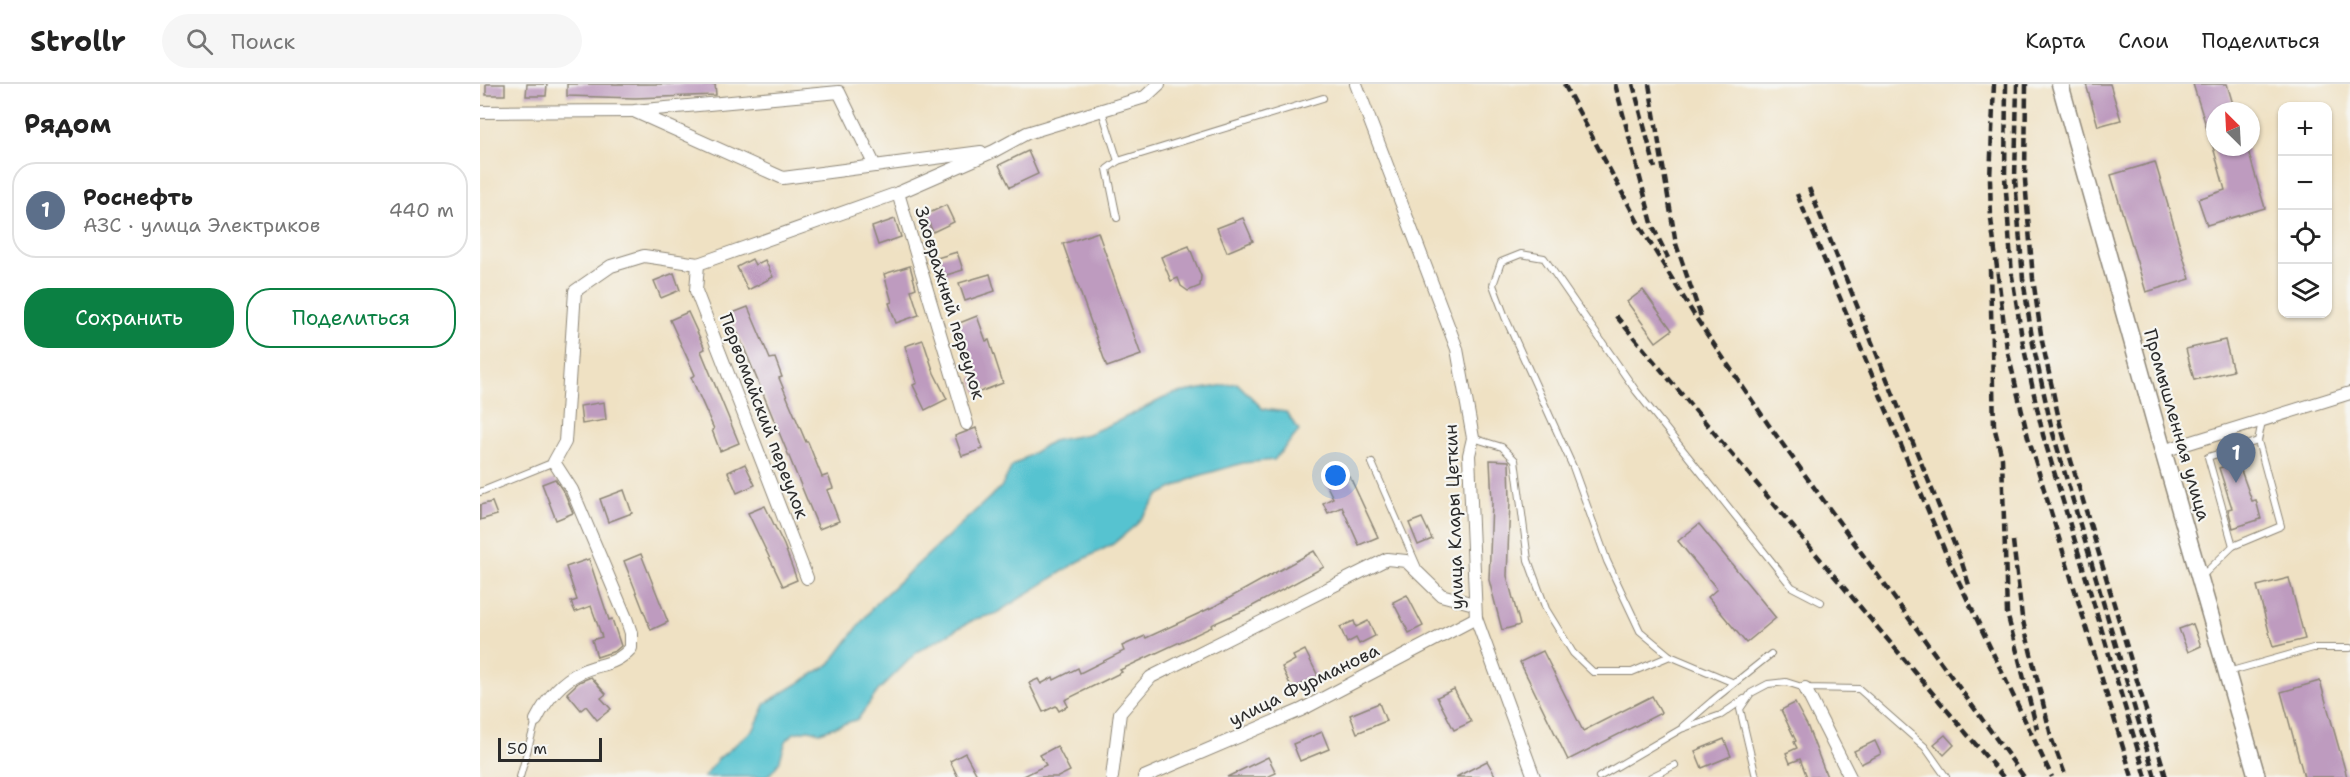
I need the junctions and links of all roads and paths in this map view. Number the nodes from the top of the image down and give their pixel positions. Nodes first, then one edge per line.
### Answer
1 (1159, 84) edge
2 (1356, 84) edge
3 (2060, 84) edge
4 (1323, 98) dead end
5 (634, 111) junction
6 (1102, 111) junction
7 (480, 112) edge
8 (994, 151) junction
9 (1118, 161) junction
10 (875, 166) junction
11 (898, 193) junction
12 (1117, 218) dead end
13 (698, 264) junction
14 (2350, 393) edge
15 (2262, 421) junction
16 (967, 424) dead end
17 (1473, 438) junction
18 (2258, 441) junction
19 (2163, 451) junction
20 (554, 462) junction
21 (1372, 463) dead end
22 (480, 492) edge
23 (2233, 546) junction
24 (1421, 574) junction
25 (2200, 577) junction
26 (807, 578) dead end
27 (1821, 602) dead end
28 (1474, 604) junction
29 (1476, 618) junction
30 (2350, 648) edge
31 (1772, 654) dead end
32 (1670, 656) junction
33 (2227, 672) junction
34 (1734, 683) junction
35 (1805, 688) junction
36 (1751, 693) junction
37 (536, 720) joint
38 (1681, 729) junction
39 (1675, 765) dead end
40 (520, 777) edge
41 (1112, 777) edge
42 (1144, 777) edge
43 (1534, 777) edge
44 (1599, 777) edge
45 (1651, 777) edge
46 (1756, 777) edge
47 (1850, 777) edge
48 (1946, 777) edge
49 (2257, 777) edge

1 - 6 street
2 - 17 street, улица Клары Цеткин
3 - 19 street, Промышленная улица
4 - 9 lane
5 - 7 street
5 - 10 street
5 - 10 street
6 - 8 street
6 - 9 lane
8 - 10 street
8 - 11 street
9 - 12 lane
11 - 13 street
11 - 16 street, Заовражный переулок
13 - 20 street
13 - 26 street, Первомайский переулок
14 - 15 street
15 - 18 lane
15 - 19 street
17 - 28 street, улица Клары Цеткин
17 - 32 lane
18 - 23 lane
18 - 23 lane
19 - 25 street, Промышленная улица
20 - 22 lane
20 - 37 street
21 - 24 lane
23 - 25 lane
24 - 28 street
24 - 41 street
25 - 33 street, Промышленная улица
27 - 32 lane
28 - 29 street, улица Клары Цеткин
29 - 42 street, улица Фурманова
29 - 43 street, улица Клары Цеткин
30 - 33 lane
31 - 34 lane
32 - 34 lane
33 - 49 street, Промышленная улица
34 - 38 lane
35 - 36 lane
35 - 47 street
35 - 48 lane
36 - 38 lane
36 - 46 lane
37 - 40 lane
38 - 44 lane
39 - 45 lane

